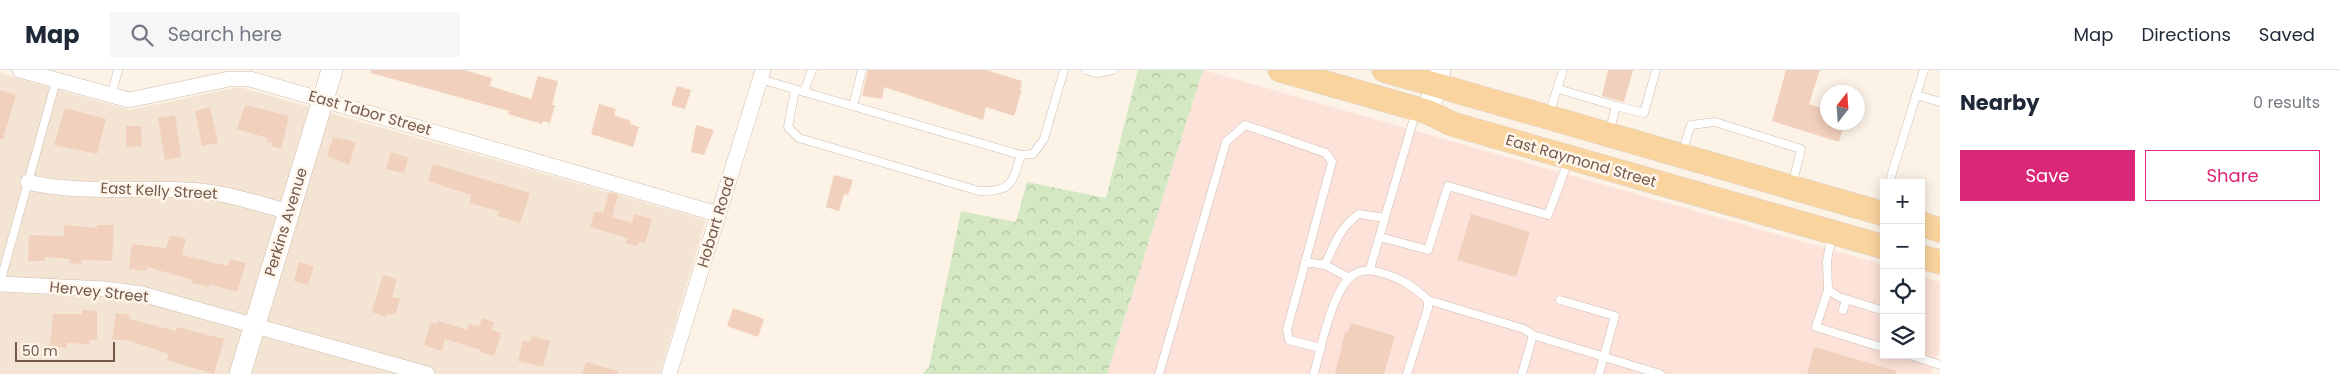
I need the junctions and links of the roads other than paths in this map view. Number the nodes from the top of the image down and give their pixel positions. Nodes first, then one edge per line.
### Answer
1 (20, 70) edge
2 (118, 70) edge
3 (332, 70) edge
4 (812, 70) edge
5 (862, 70) edge
6 (1064, 70) edge
7 (1086, 70) edge
8 (1113, 70) edge
9 (1280, 70) edge
10 (1384, 70) edge
11 (1563, 70) edge
12 (1656, 70) edge
13 (1924, 70) edge
14 (762, 75) edge
15 (1438, 77) edge
16 (56, 81) junction
17 (1558, 89) junction
18 (795, 90) junction
19 (804, 92) junction
20 (1916, 95) junction
21 (111, 96) junction
22 (323, 99) junction
23 (1940, 102) edge
24 (853, 106) junction
25 (1616, 106) junction
26 (1422, 111) junction
27 (1548, 117) junction
28 (1608, 135) junction
29 (1021, 155) junction
30 (1680, 156) junction
31 (1570, 158) junction
32 (1890, 179) edge
33 (28, 182) junction
34 (1792, 188) junction
35 (1880, 210) edge
36 (289, 212) junction
37 (718, 214) junction
38 (1385, 218) junction
39 (1925, 225) edge
40 (1940, 230) edge
41 (1832, 233) junction
42 (1380, 237) junction
43 (1880, 246) edge
44 (1925, 258) edge
45 (1305, 262) junction
46 (1940, 262) edge
47 (1325, 265) junction
48 (1370, 269) junction
49 (1350, 278) junction
50 (0, 284) edge
51 (1828, 290) junction
52 (1428, 300) junction
53 (1560, 300) dead end
54 (1846, 300) junction
55 (1862, 304) junction
56 (1843, 310) dead end
57 (1880, 310) edge
58 (1859, 314) dead end
59 (1874, 318) dead end
60 (255, 325) junction
61 (1533, 335) junction
62 (1880, 344) edge
63 (1321, 348) junction
64 (1604, 357) junction
65 (1923, 359) edge
66 (1940, 364) edge
67 (240, 374) edge
68 (427, 374) edge
69 (670, 374) edge
70 (1159, 374) edge
71 (1314, 374) edge
72 (1407, 374) edge
73 (1522, 374) edge
74 (1599, 374) edge
75 (1660, 374) edge

1 - 16 street, East Tabor Street
2 - 21 lane
3 - 22 street, Perkins Avenue
4 - 19 lane
5 - 24 lane
6 - 29 lane
7 - 8 lane
9 - 26 main road, East Raymond Street
10 - 15 main road
11 - 17 lane
12 - 25 lane
13 - 20 lane
14 - 18 lane
14 - 37 street, Hobart Road
15 - 26 street
15 - 27 main road
16 - 21 street, East Tabor Street
16 - 33 lane
17 - 25 lane
17 - 27 lane
18 - 19 lane
18 - 29 lane
19 - 24 lane
20 - 23 lane
20 - 32 lane
21 - 22 street, East Tabor Street
22 - 36 street, Perkins Avenue
22 - 37 street, East Tabor Street
24 - 29 lane
25 - 28 lane
26 - 31 main road, East Raymond Street
26 - 38 lane
27 - 28 main road
28 - 30 main road
30 - 34 main road
30 - 34 lane
31 - 41 main road, East Raymond Street
31 - 42 lane
33 - 36 street, East Kelly Street
33 - 50 lane
34 - 35 main road
36 - 60 street, Perkins Avenue
37 - 69 street, Hobart Road
38 - 42 lane
38 - 47 lane
39 - 40 main road
41 - 43 main road, East Raymond Street
41 - 51 lane
42 - 48 lane
44 - 46 main road
45 - 47 lane
45 - 63 lane
45 - 70 lane
47 - 49 lane
48 - 49 lane
48 - 52 lane
49 - 63 lane
50 - 60 street, Hervey Street
51 - 54 lane
51 - 62 lane
52 - 61 lane
52 - 72 lane
53 - 64 lane
54 - 55 lane
54 - 56 lane
55 - 57 lane
55 - 58 lane
57 - 59 lane
60 - 67 street, Perkins Avenue
60 - 68 street, Hervey Street
61 - 64 lane
61 - 73 lane
63 - 71 lane
64 - 74 lane
64 - 75 lane
65 - 66 lane

